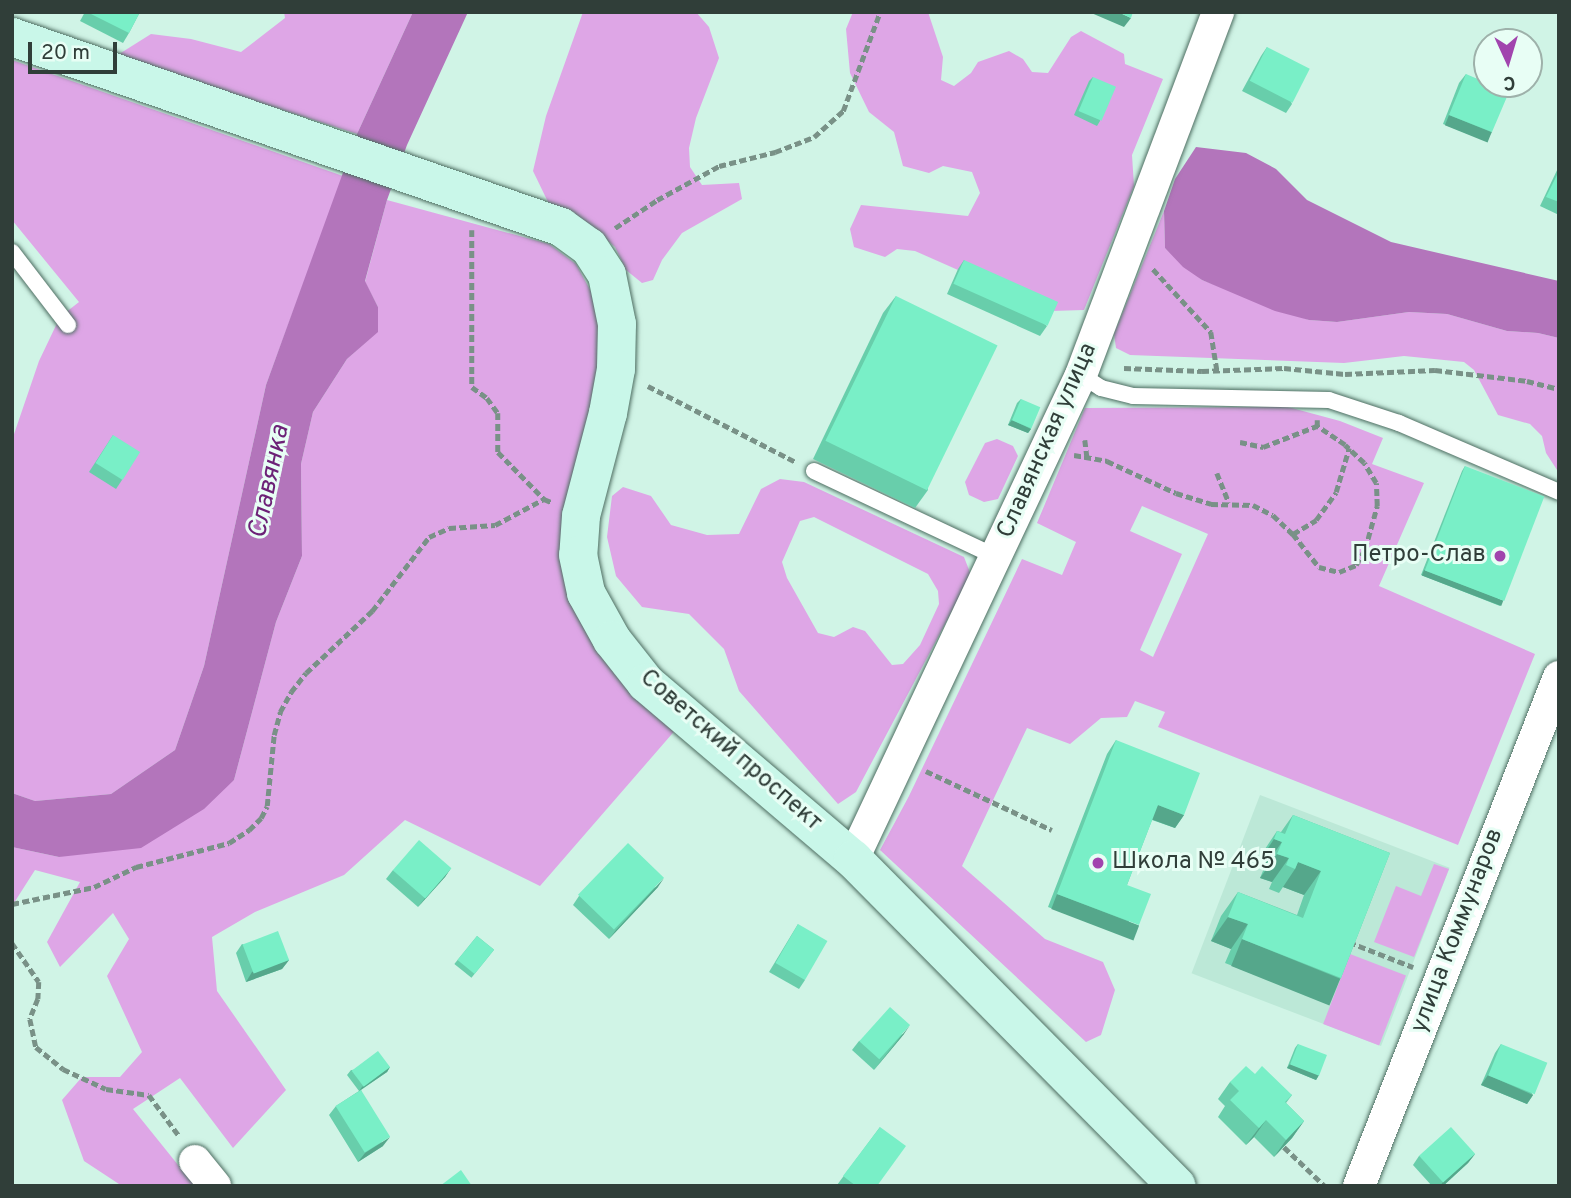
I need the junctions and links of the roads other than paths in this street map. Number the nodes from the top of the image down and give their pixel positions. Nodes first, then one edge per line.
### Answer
1 (1218, 12) edge
2 (12, 37) edge
3 (12, 252) edge
4 (68, 325) dead end
5 (1081, 374) junction
6 (814, 471) road end
7 (1559, 492) edge
8 (995, 556) junction
9 (1559, 677) edge
10 (853, 859) junction
11 (195, 1161) road end
12 (215, 1186) edge
13 (1177, 1186) edge
14 (1359, 1186) edge

1 - 5 street, Славянская улица
2 - 10 street, Советский проспект
3 - 4 lane
5 - 7 lane
5 - 8 street, Славянская улица
6 - 8 lane
8 - 10 street, Славянская улица
9 - 14 street, улица Коммунаров
10 - 13 street, Советский проспект
11 - 12 street

